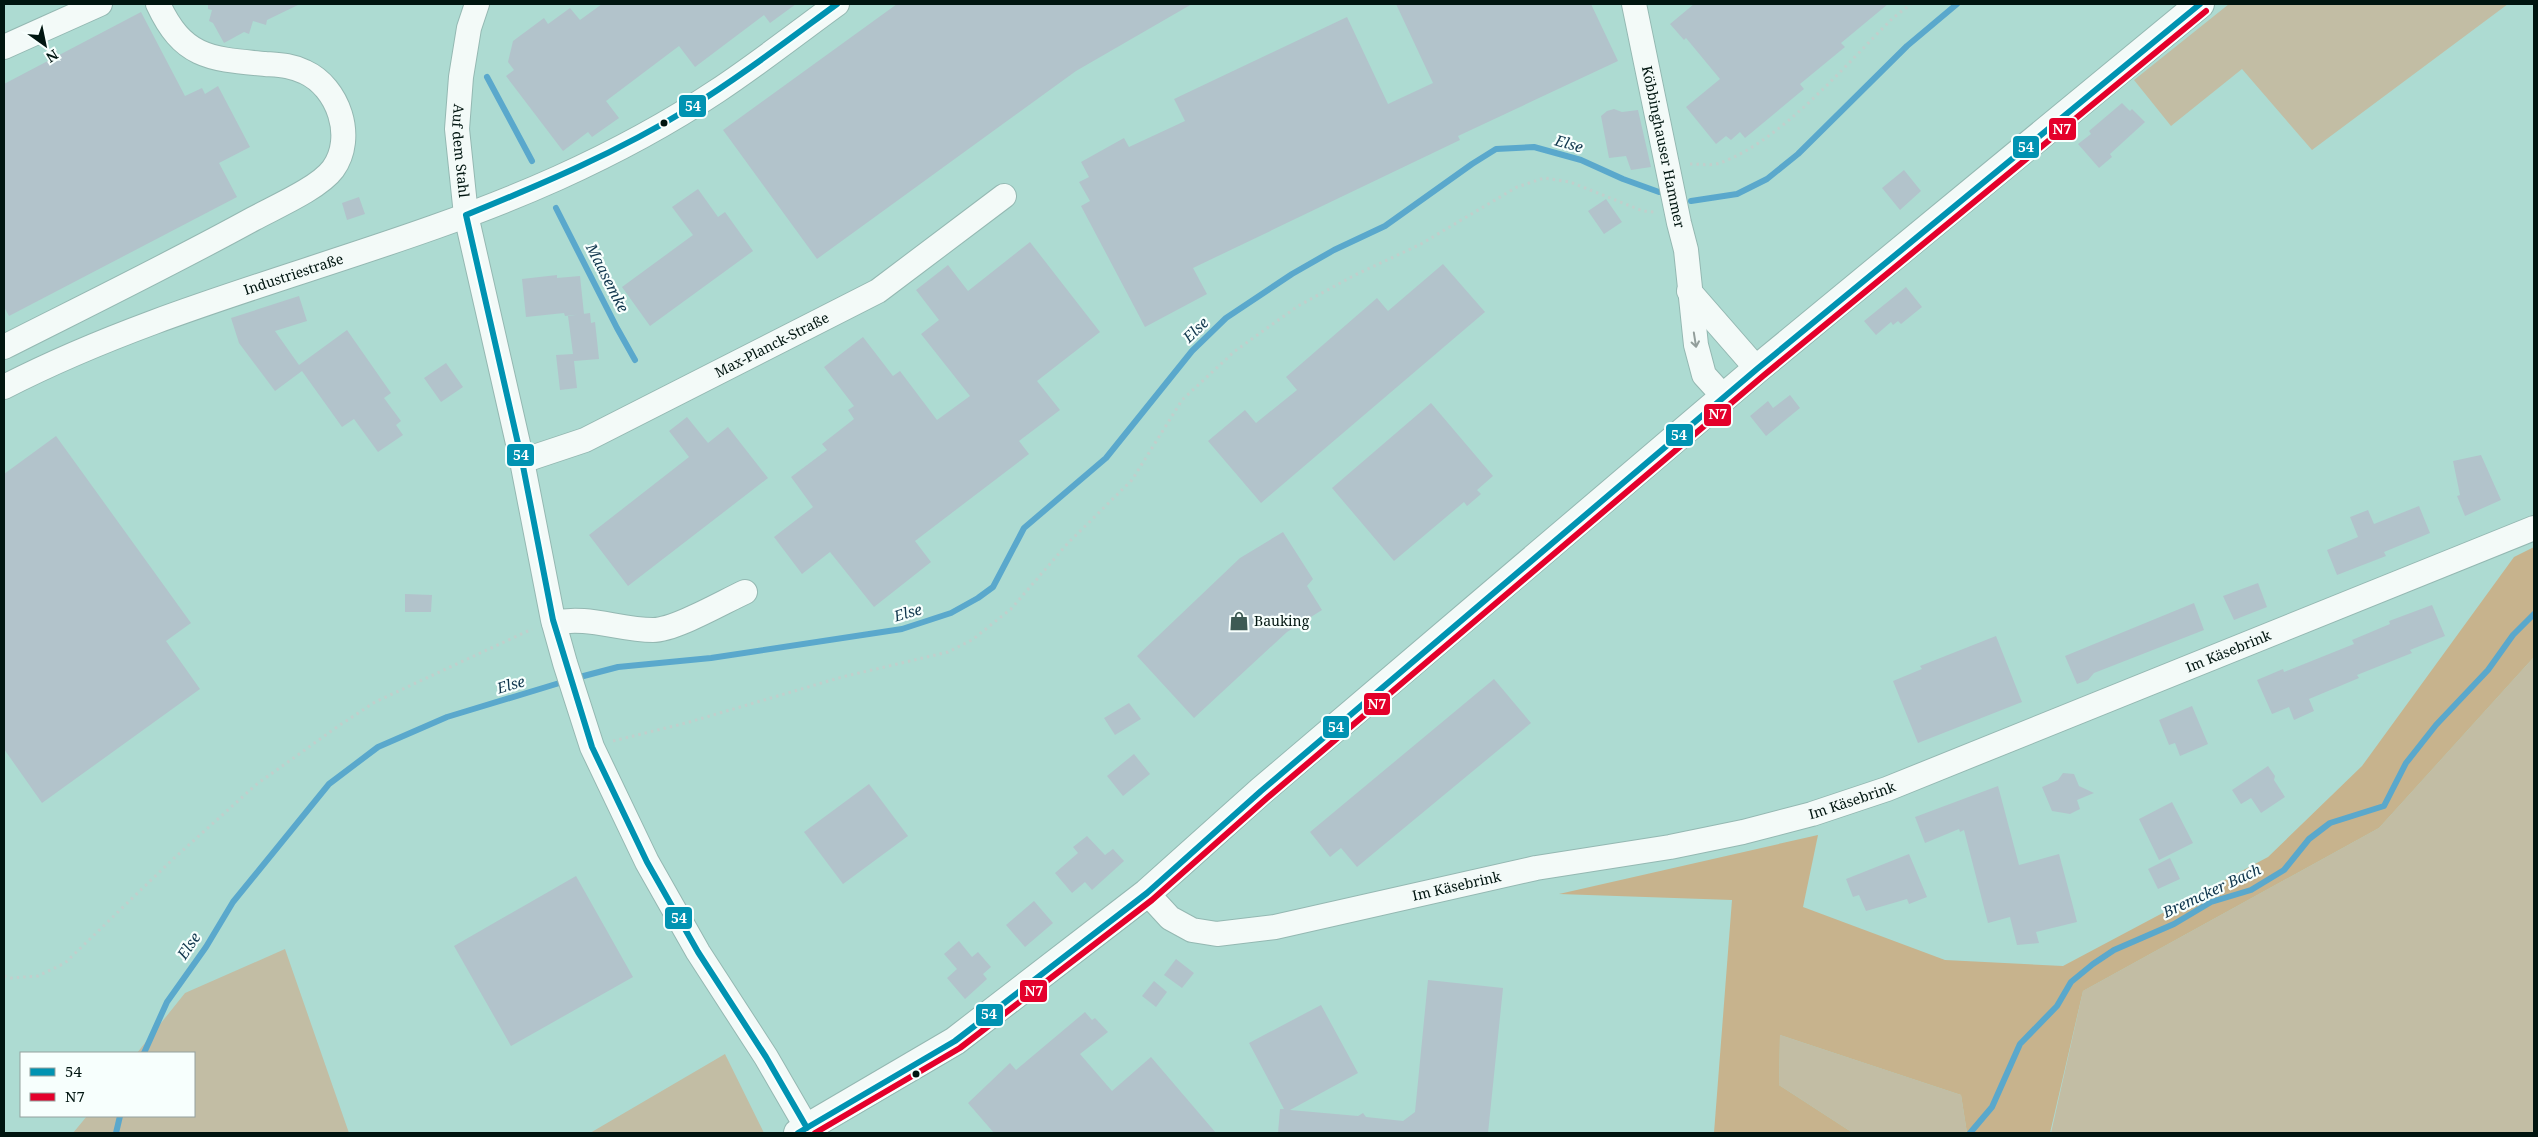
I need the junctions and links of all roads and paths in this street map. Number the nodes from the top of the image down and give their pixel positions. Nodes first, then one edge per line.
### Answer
1 (100, 4) edge
2 (158, 4) edge
3 (477, 4) edge
4 (837, 4) edge
5 (1634, 4) edge
6 (1911, 4) edge
7 (2200, 4) edge
8 (4, 47) edge
9 (1667, 165) junction
10 (1004, 196) dead end
11 (1677, 209) junction
12 (466, 215) junction
13 (1689, 292) junction
14 (4, 347) edge
15 (1757, 369) junction
16 (4, 388) edge
17 (1724, 398) junction
18 (522, 461) junction
19 (2534, 528) edge
20 (745, 592) dead end
21 (553, 621) junction
22 (626, 738) dead end
23 (1147, 893) junction
24 (4, 976) edge
25 (805, 1131) edge

1 - 8 street
2 - 14 street
3 - 12 street, Auf dem Stahl
4 - 12 street, Industriestraße
5 - 9 street, Köbbinghauser Hammer
6 - 9 path
7 - 15 main road
9 - 11 street, Köbbinghauser Hammer
10 - 18 street, Max-Planck-Straße
11 - 13 street, Köbbinghauser Hammer
11 - 22 path
12 - 16 street, Industriestraße
12 - 18 street, Auf dem Stahl
13 - 15 street
13 -> 17 street, Köbbinghauser Hammer
15 - 17 main road
17 - 23 main road
18 - 21 street, Auf dem Stahl
19 - 23 street, Im Käsebrink
20 - 21 street
21 - 24 path
21 - 25 street, Auf dem Stahl
23 - 25 main road

